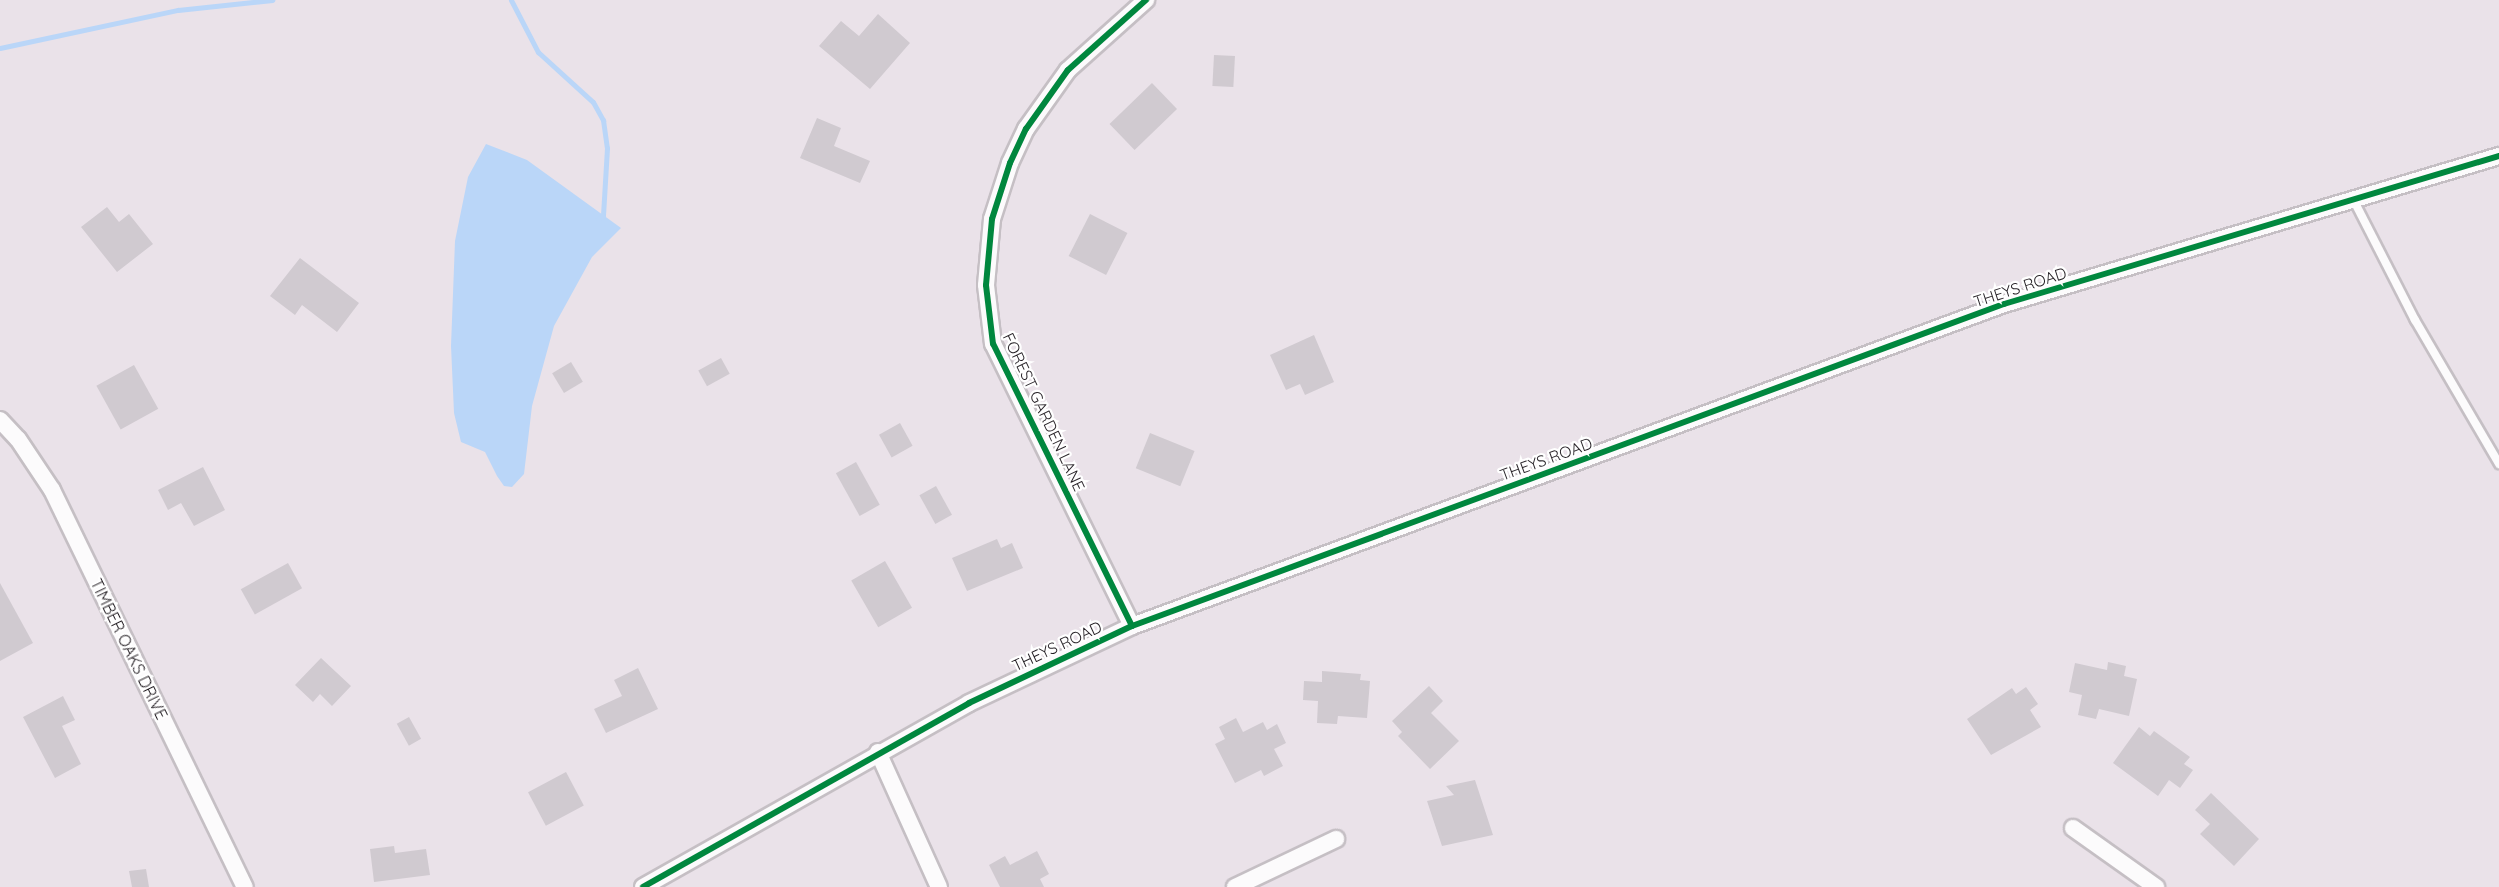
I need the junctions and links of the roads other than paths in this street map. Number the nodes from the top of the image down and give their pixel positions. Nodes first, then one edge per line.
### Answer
1 (1146, 0) edge
2 (2499, 156) edge
3 (2353, 199) junction
4 (0, 420) edge
5 (2499, 464) edge
6 (1132, 626) junction
7 (878, 752) junction
8 (2073, 828) dead end
9 (1336, 839) dead end
10 (245, 887) edge
11 (643, 887) edge
12 (939, 887) edge
13 (1235, 887) edge
14 (2156, 887) edge

1 - 6 street, FOREST GARDEN LANE
2 - 3 street, THEYS ROAD
3 - 5 lane
3 - 6 street, THEYS ROAD
4 - 10 street, TIMBER OAKS DRIVE
6 - 7 street, THEYS ROAD
7 - 11 street, THEYS ROAD
7 - 12 street
8 - 14 street
9 - 13 street

